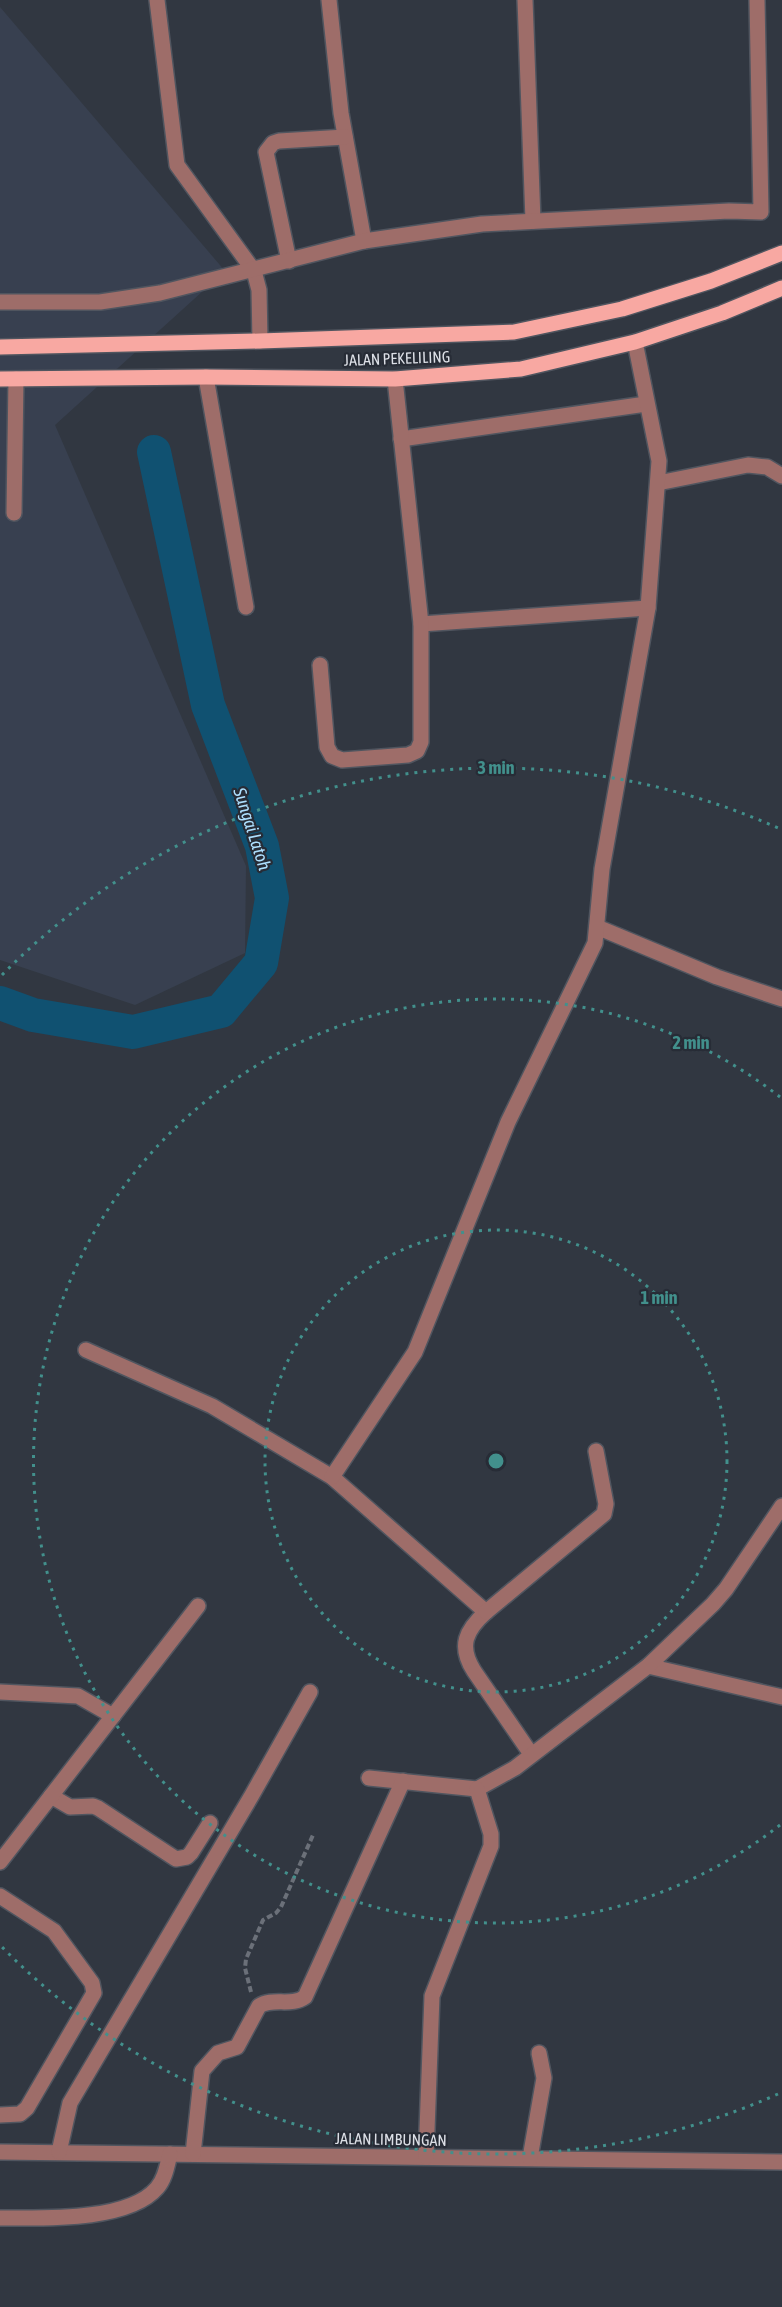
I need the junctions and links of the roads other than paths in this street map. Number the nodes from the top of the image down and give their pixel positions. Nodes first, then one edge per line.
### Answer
1 (157, 0) edge
2 (329, 0) edge
3 (525, 0) edge
4 (757, 0) edge
5 (345, 136) junction
6 (533, 221) junction
7 (364, 241) junction
8 (782, 253) edge
9 (289, 261) junction
10 (254, 271) junction
11 (782, 288) edge
12 (0, 302) edge
13 (260, 341) junction
14 (635, 342) junction
15 (0, 346) edge
16 (206, 377) junction
17 (0, 379) edge
18 (16, 379) junction
19 (395, 379) junction
20 (646, 404) junction
21 (401, 439) junction
22 (782, 476) edge
23 (658, 483) junction
24 (14, 513) dead end
25 (246, 607) dead end
26 (648, 608) junction
27 (421, 624) junction
28 (320, 665) dead end
29 (597, 927) junction
30 (780, 995) edge
31 (86, 1350) dead end
32 (597, 1451) dead end
33 (332, 1477) junction
34 (782, 1506) edge
35 (198, 1606) dead end
36 (486, 1612) junction
37 (648, 1666) junction
38 (0, 1692) edge
39 (310, 1692) dead end
40 (782, 1697) edge
41 (113, 1716) junction
42 (531, 1754) junction
43 (369, 1778) dead end
44 (403, 1781) junction
45 (477, 1789) junction
46 (51, 1796) junction
47 (210, 1823) dead end
48 (0, 1862) edge
49 (0, 1896) edge
50 (539, 2053) dead end
51 (0, 2115) edge
52 (0, 2152) edge
53 (59, 2152) junction
54 (170, 2154) junction
55 (193, 2154) junction
56 (426, 2157) junction
57 (530, 2158) junction
58 (782, 2162) edge
59 (0, 2218) edge

1 - 10 street
2 - 5 street
3 - 6 street
4 - 6 street
5 - 7 street
5 - 9 street
6 - 7 street
7 - 9 street
8 - 13 main road, JALAN PEKELILING
9 - 10 street
10 - 12 street
10 - 13 street
11 - 14 main road, JALAN PEKELILING
13 - 15 main road, JALAN PEKELILING
14 - 19 main road, JALAN PEKELILING
14 - 20 street
16 - 18 main road, JALAN PEKELILING
16 - 19 main road, JALAN PEKELILING
16 - 25 street
17 - 18 main road, JALAN PEKELILING
18 - 24 street
19 - 21 street
20 - 21 street
20 - 23 street
21 - 27 street
22 - 23 street
23 - 26 street
26 - 27 street
26 - 29 street
27 - 28 street
29 - 30 street
29 - 33 street
31 - 33 street
32 - 36 street
33 - 36 street
34 - 37 street
35 - 41 street
36 - 42 street
37 - 40 street
37 - 42 street
38 - 41 street
39 - 53 street
41 - 46 street
42 - 45 street
43 - 44 street
44 - 45 street
44 - 55 street
45 - 56 street
46 - 47 street
46 - 48 street
49 - 51 street
50 - 57 street
52 - 53 street, JALAN LIMBUNGAN
53 - 54 street, JALAN LIMBUNGAN
54 - 55 street, JALAN LIMBUNGAN
54 - 59 street
55 - 56 street, JALAN LIMBUNGAN
56 - 57 street, JALAN LIMBUNGAN
57 - 58 street, JALAN LIMBUNGAN

